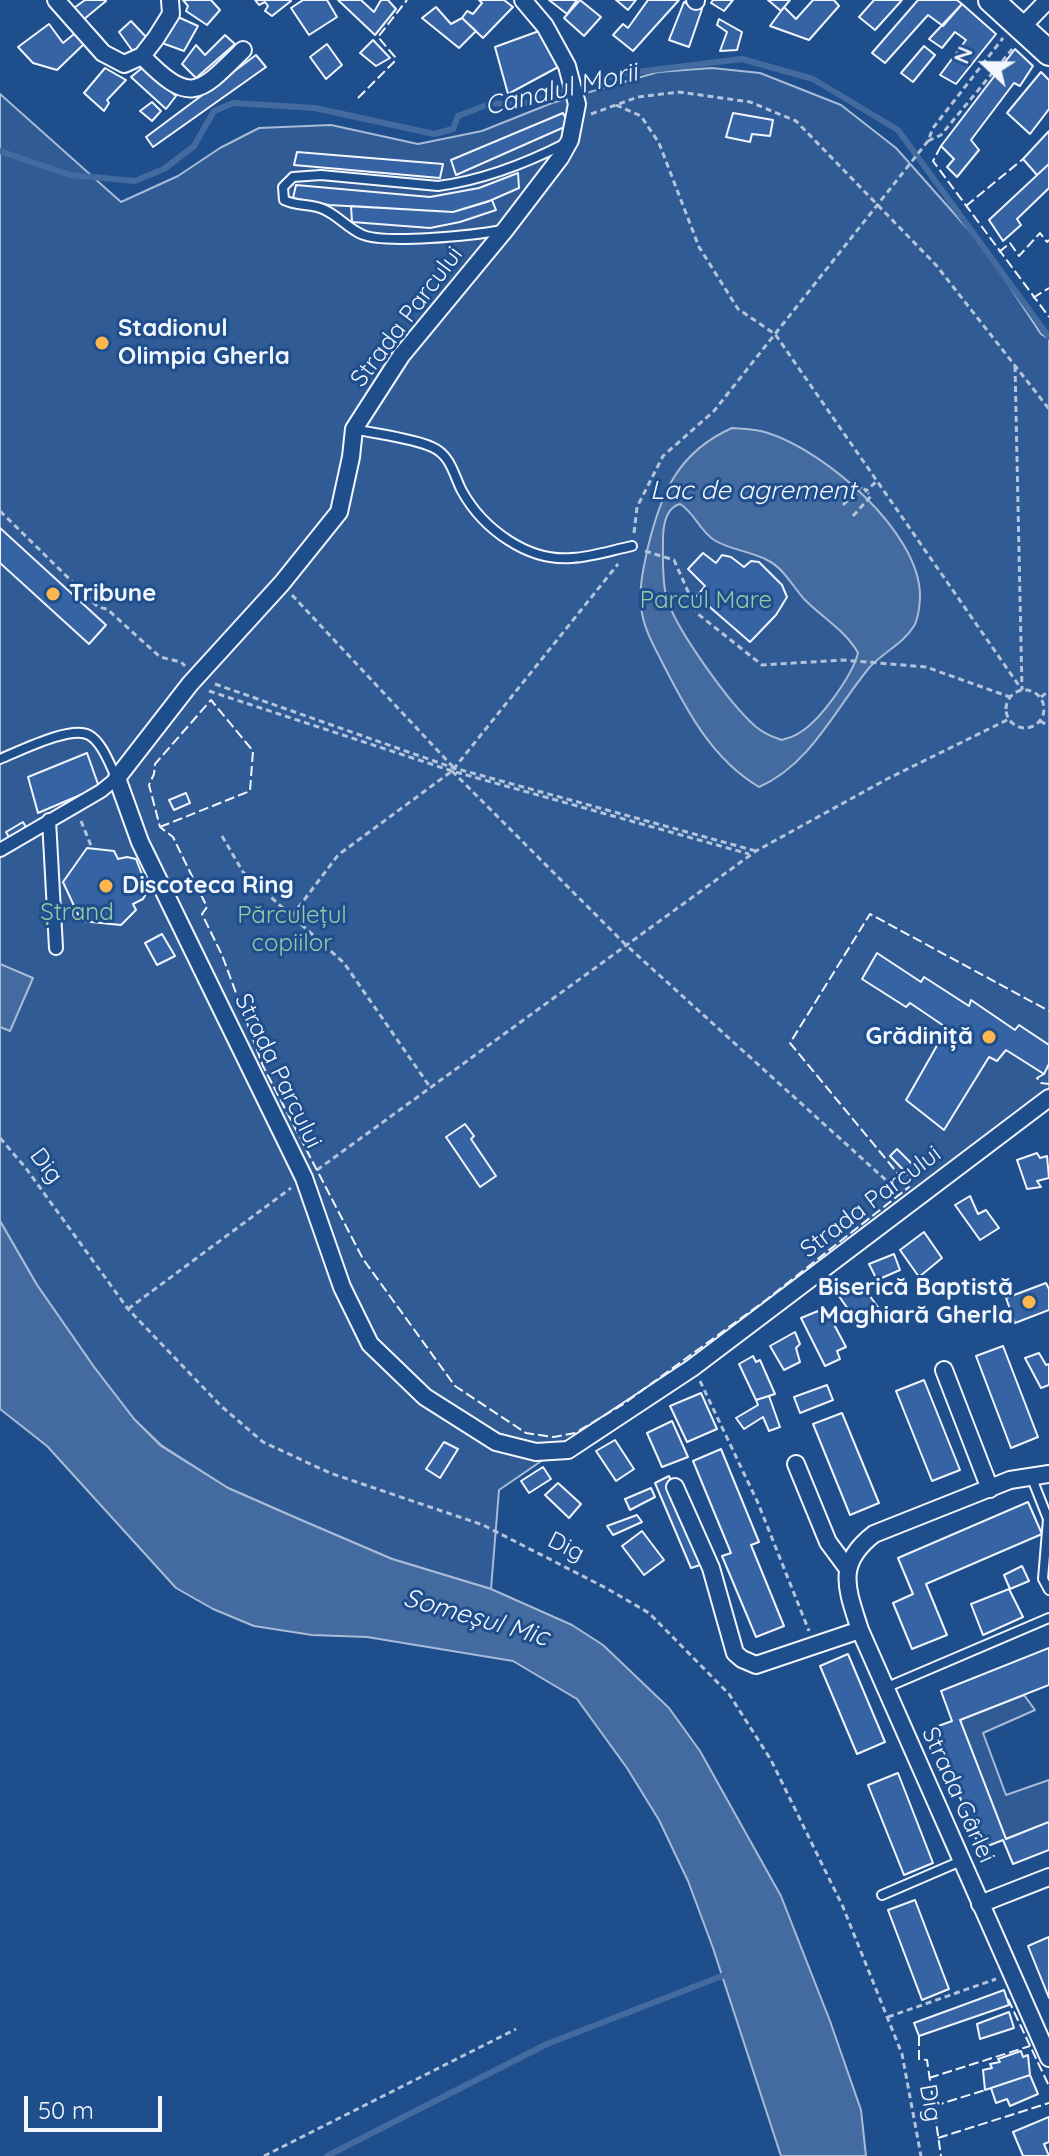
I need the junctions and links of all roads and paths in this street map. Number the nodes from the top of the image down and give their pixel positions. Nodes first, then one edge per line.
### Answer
1 (56, 0) edge
2 (170, 0) edge
3 (523, 0) edge
4 (991, 0) edge
5 (1048, 0) edge
6 (1021, 27) junction
7 (243, 50) dead end
8 (1049, 53) edge
9 (142, 56) junction
10 (616, 105) junction
11 (577, 112) junction
12 (570, 140) junction
13 (928, 141) junction
14 (877, 204) junction
15 (505, 230) junction
16 (775, 334) junction
17 (1015, 365) junction
18 (1049, 409) edge
19 (354, 429) junction
20 (877, 481) junction
21 (866, 491) junction
22 (843, 505) dead end
23 (0, 511) edge
24 (853, 516) dead end
25 (632, 546) junction
26 (282, 583) junction
27 (193, 681) junction
28 (1022, 690) junction
29 (1049, 691) edge
30 (1010, 697) junction
31 (1041, 697) junction
32 (1047, 707) edge
33 (1009, 719) junction
34 (1040, 721) junction
35 (1049, 726) edge
36 (0, 759) edge
37 (453, 769) junction
38 (117, 778) junction
39 (78, 813) dead end
40 (49, 820) junction
41 (222, 836) dead end
42 (92, 848) dead end
43 (0, 850) edge
44 (756, 851) junction
45 (751, 854) junction
46 (292, 916) junction
47 (626, 945) junction
48 (56, 948) dead end
49 (430, 1087) junction
50 (1049, 1098) edge
51 (0, 1138) edge
52 (304, 1178) junction
53 (908, 1203) junction
54 (128, 1309) junction
55 (694, 1366) junction
56 (944, 1370) dead end
57 (796, 1464) dead end
58 (1049, 1474) edge
59 (1031, 1476) junction
60 (675, 1487) dead end
61 (990, 1489) junction
62 (848, 1569) junction
63 (1049, 1590) edge
64 (1049, 1618) edge
65 (860, 1630) junction
66 (815, 1645) junction
67 (885, 1688) junction
68 (958, 1856) junction
69 (1049, 1877) edge
70 (882, 1895) dead end
71 (980, 1904) junction
72 (1011, 1974) junction
73 (888, 2017) junction
74 (516, 2029) dead end
75 (1049, 2058) edge
76 (264, 2156) edge
77 (921, 2156) edge

1 - 9 street
2 - 9 street
3 - 11 street
4 - 6 main road
5 - 6 street
6 - 8 main road
6 - 13 path
6 - 13 path
7 - 9 street
10 - 11 path
10 - 14 path
10 - 16 path
11 - 12 street, Strada Parcului
12 - 15 street, Strada Parcului
12 - 15 lane
13 - 14 path
14 - 16 path
14 - 17 path
15 - 19 street, Strada Parcului
16 - 20 path
16 - 25 path
17 - 18 path
17 - 28 path
19 - 25 lane
19 - 26 street, Strada Parcului
20 - 21 path
20 - 28 path
21 - 22 path
21 - 24 path
23 - 27 path
25 - 30 path
25 - 37 path
26 - 27 street, Strada Parcului
26 - 37 path
27 - 37 path
27 - 37 path
27 - 38 street, Strada Parcului
28 - 30 path
28 - 31 path
29 - 31 path
30 - 33 path
31 - 32 path
32 - 34 path
33 - 34 path
33 - 44 path
34 - 35 path
36 - 38 lane
37 - 44 path
37 - 45 path
37 - 46 path
37 - 47 path
38 - 40 street
38 - 52 street, Strada Parcului
39 - 42 path
40 - 43 street
40 - 48 street
41 - 46 path
44 - 45 path
45 - 47 path
46 - 49 path
47 - 49 path
47 - 53 path
49 - 52 path
50 - 53 street, Strada Parcului
51 - 54 path, Dig
52 - 54 path
52 - 55 street, Strada Parcului
53 - 55 street, Strada Parcului
54 - 73 path, Dig
55 - 66 path
56 - 61 street
57 - 62 street
58 - 59 street
59 - 61 street
59 - 63 lane
60 - 66 street
61 - 62 street
62 - 65 street, Strada Gârlei
64 - 67 lane
65 - 66 street
65 - 67 street, Strada Gârlei
67 - 68 street, Strada Gârlei
68 - 70 lane
68 - 71 street, Strada Gârlei
69 - 71 street
71 - 72 street, Strada Gârlei
72 - 73 path
72 - 75 street, Strada Gârlei
73 - 77 path, Dig
74 - 76 path

